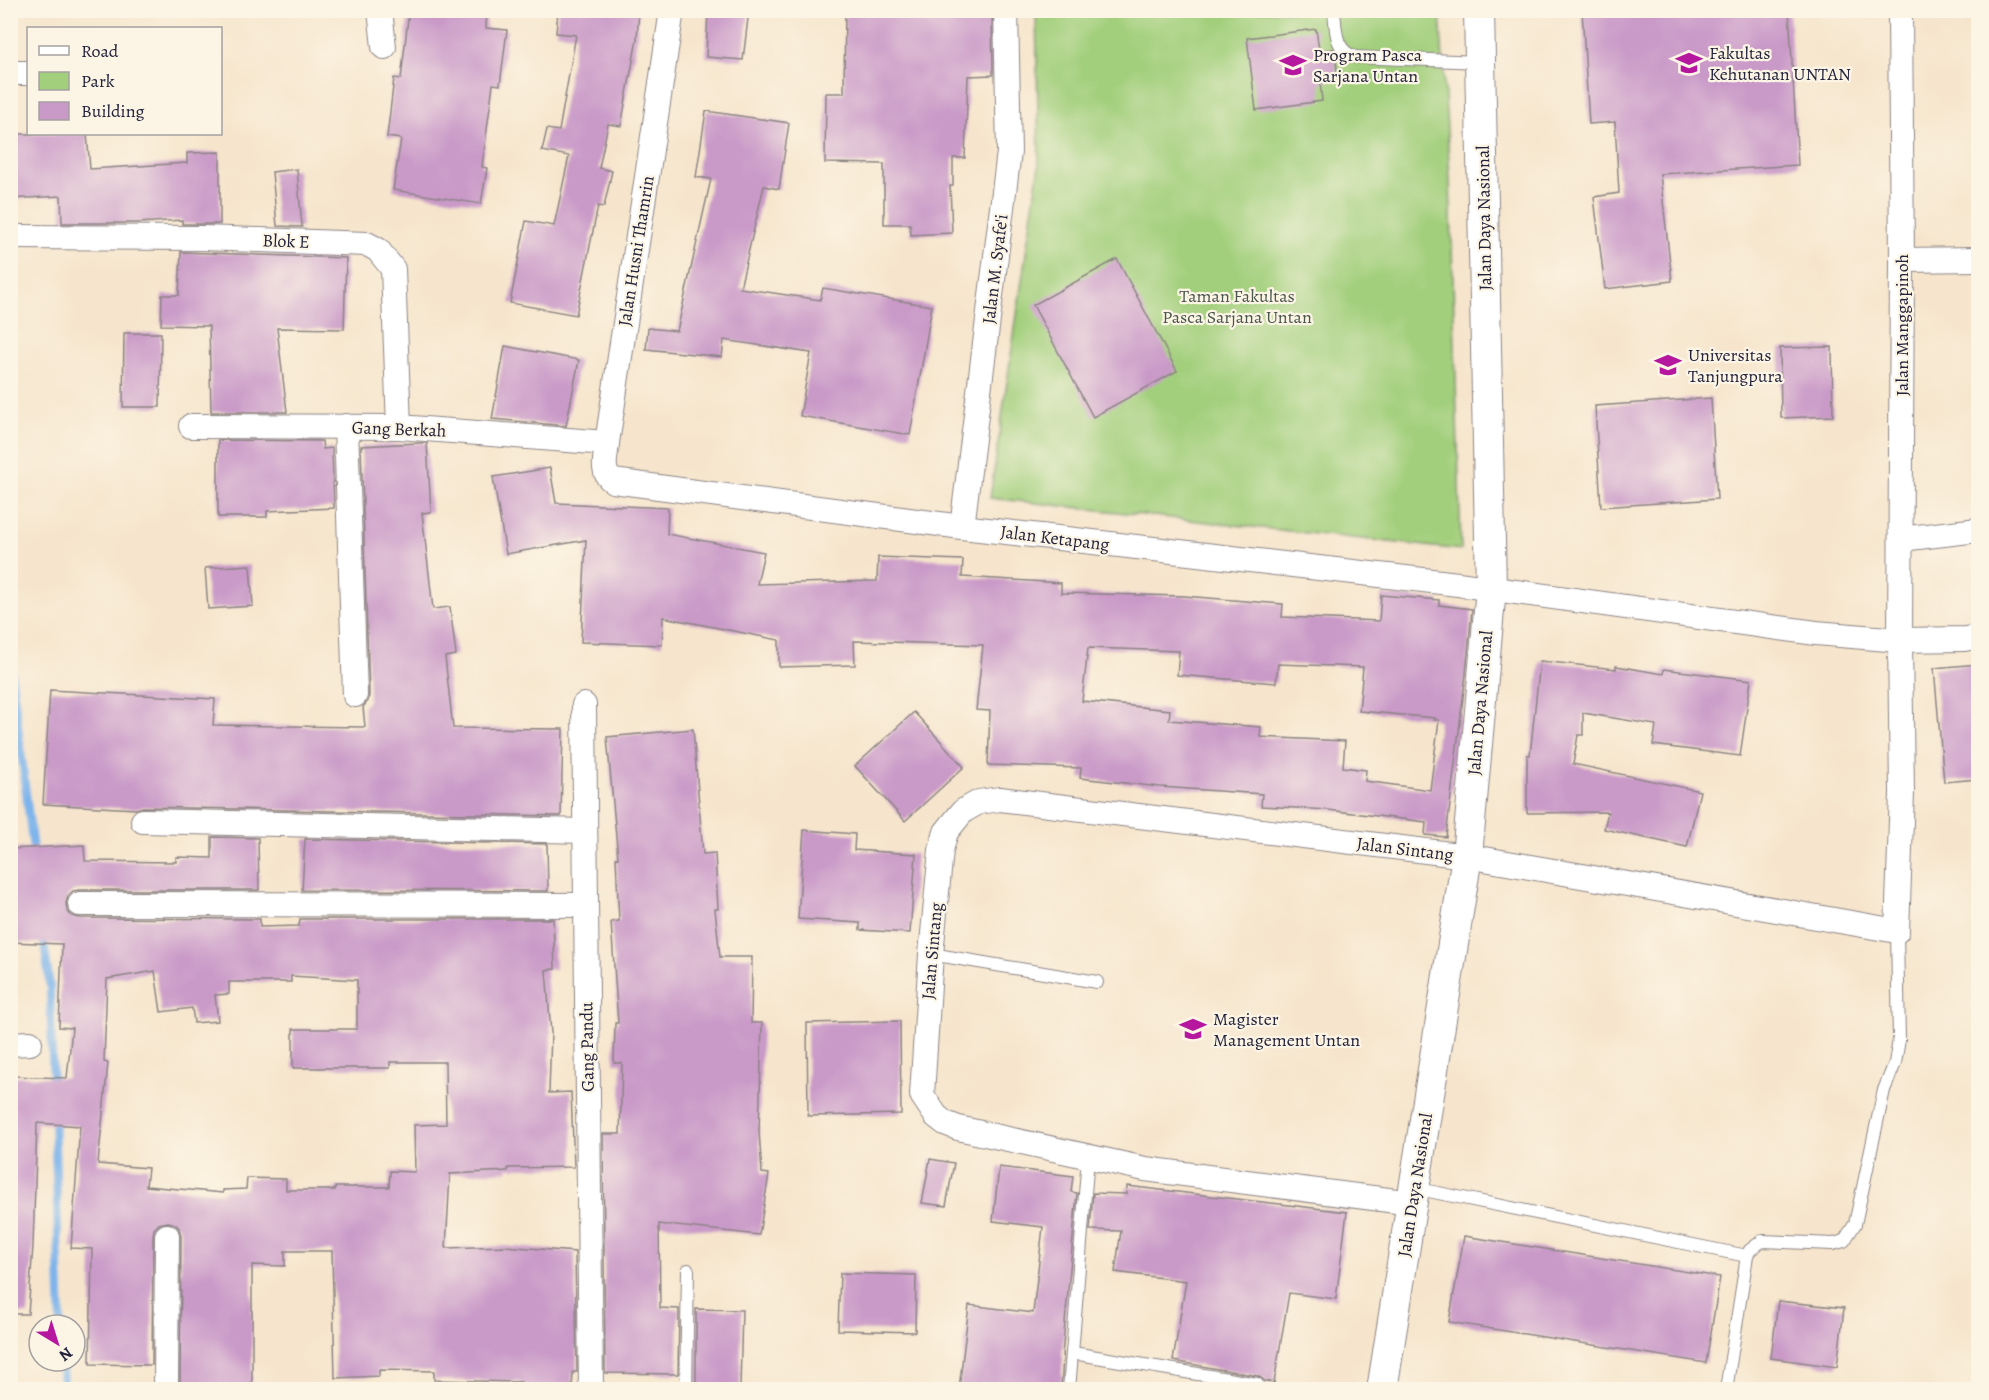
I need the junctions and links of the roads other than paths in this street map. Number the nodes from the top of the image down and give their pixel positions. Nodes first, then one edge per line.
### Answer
1 (380, 10) edge
2 (672, 10) edge
3 (1006, 10) edge
4 (1334, 10) edge
5 (1479, 10) edge
6 (1900, 10) edge
7 (384, 47) dead end
8 (1481, 62) junction
9 (10, 73) edge
10 (27, 73) edge
11 (10, 237) edge
12 (1978, 259) edge
13 (1902, 260) junction
14 (191, 426) dead end
15 (346, 426) junction
16 (399, 427) junction
17 (607, 442) junction
18 (620, 483) joint
19 (962, 527) junction
20 (1978, 530) edge
21 (1901, 539) junction
22 (1491, 588) junction
23 (1978, 637) edge
24 (1900, 640) junction
25 (355, 695) dead end
26 (584, 705) dead end
27 (143, 821) dead end
28 (585, 831) junction
29 (1467, 856) junction
30 (80, 904) dead end
31 (586, 905) junction
32 (1897, 931) junction
33 (931, 954) junction
34 (1097, 982) dead end
35 (1088, 1157) junction
36 (1413, 1195) junction
37 (167, 1236) dead end
38 (1747, 1256) junction
39 (688, 1270) dead end
40 (1073, 1353) junction
41 (1257, 1384) dead end
42 (165, 1389) edge
43 (591, 1389) edge
44 (686, 1389) edge
45 (1070, 1389) edge
46 (1382, 1389) edge
47 (1726, 1389) edge

1 - 7 street
2 - 17 street, Jalan Husni Thamrin
3 - 19 street, Jalan M. Syafe'i
4 - 8 lane
5 - 8 street, Jalan Daya Nasional
6 - 13 street, Jalan Manggapinoh
8 - 22 street, Jalan Daya Nasional
9 - 10 street
11 - 16 street, Blok E
12 - 13 street
13 - 21 street, Jalan Manggapinoh
14 - 15 street, Gang Berkah
15 - 16 street, Gang Berkah
15 - 25 street
16 - 17 street, Gang Berkah
17 - 18 street, Jalan Husni Thamrin
18 - 19 street, Jalan Ketapang
19 - 22 street, Jalan Ketapang
20 - 21 street
21 - 24 street, Jalan Manggapinoh
22 - 24 street, Jalan Ketapang
22 - 29 street, Jalan Daya Nasional
23 - 24 street, Jalan Ketapang
24 - 32 street, Jalan Manggapinoh
26 - 28 street, Gang Pandu
27 - 28 street
28 - 31 street, Gang Pandu
29 - 32 street, Jalan Sintang
29 - 33 street, Jalan Sintang
29 - 36 street, Jalan Daya Nasional
30 - 31 street
31 - 43 street, Gang Pandu
32 - 38 lane
33 - 34 lane
33 - 35 street, Jalan Sintang
35 - 36 street, Jalan Sintang
35 - 40 lane
36 - 38 lane
36 - 46 street, Jalan Daya Nasional
37 - 42 street
38 - 47 lane
39 - 44 lane
40 - 41 lane
40 - 45 lane

